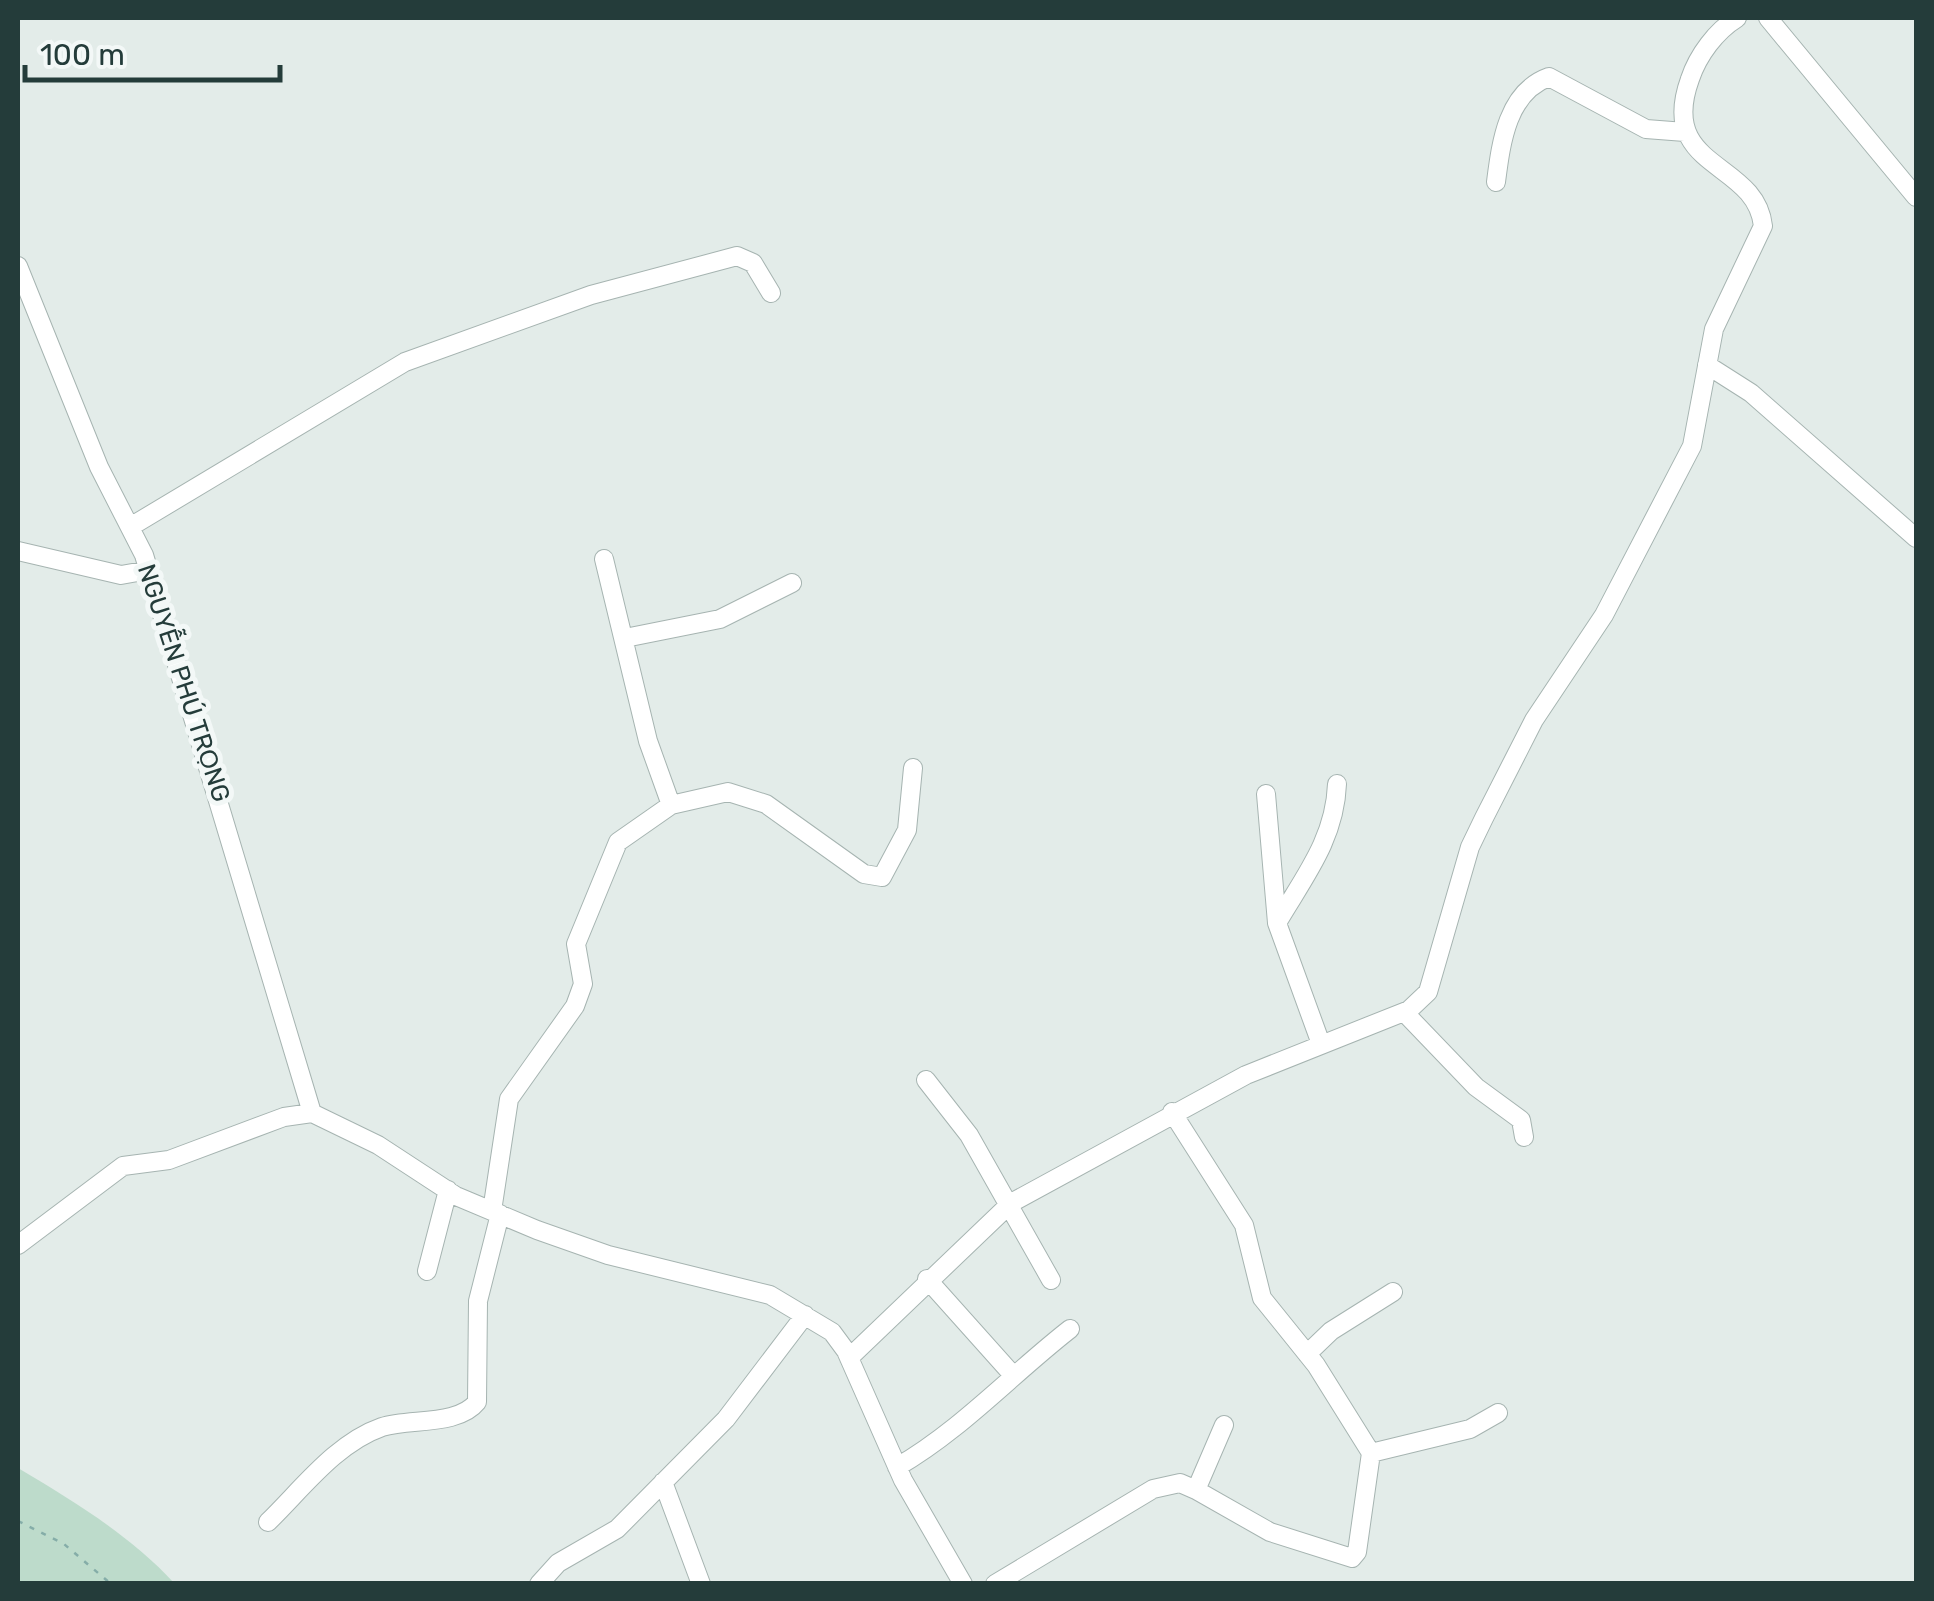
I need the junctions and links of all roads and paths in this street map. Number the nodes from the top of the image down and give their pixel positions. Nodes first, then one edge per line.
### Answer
1 (1737, 18) edge
2 (1768, 18) edge
3 (1685, 132) junction
4 (1496, 182) dead end
5 (1913, 188) edge
6 (18, 266) edge
7 (771, 293) dead end
8 (1708, 364) junction
9 (130, 527) junction
10 (1916, 538) edge
11 (18, 552) edge
12 (604, 559) dead end
13 (149, 570) junction
14 (792, 583) dead end
15 (625, 638) junction
16 (913, 768) dead end
17 (1337, 784) dead end
18 (1266, 794) dead end
19 (670, 805) junction
20 (1277, 924) junction
21 (1404, 1012) junction
22 (1321, 1044) junction
23 (926, 1080) dead end
24 (1172, 1112) junction
25 (312, 1113) junction
26 (1524, 1137) dead end
27 (448, 1190) junction
28 (1011, 1203) junction
29 (496, 1212) junction
30 (18, 1245) edge
31 (428, 1271) dead end
32 (927, 1279) junction
33 (1050, 1280) dead end
34 (1393, 1292) dead end
35 (805, 1315) junction
36 (1070, 1330) dead end
37 (1307, 1354) junction
38 (849, 1358) junction
39 (1012, 1374) junction
40 (1498, 1413) dead end
41 (1224, 1425) dead end
42 (1371, 1453) junction
43 (897, 1467) junction
44 (664, 1482) junction
45 (1196, 1490) junction
46 (18, 1521) edge
47 (268, 1522) dead end
48 (111, 1584) edge
49 (539, 1584) edge
50 (701, 1584) edge
51 (963, 1584) edge
52 (995, 1584) edge

1 - 3 street
2 - 5 street
3 - 4 street
3 - 8 street
6 - 9 street, NGUYỄN PHÚ TRỌNG
7 - 9 street
8 - 10 street
8 - 21 street
9 - 13 street, NGUYỄN PHÚ TRỌNG
11 - 13 street
12 - 15 street
13 - 25 street, NGUYỄN PHÚ TRỌNG
14 - 15 street
15 - 19 street
16 - 19 street
17 - 20 street
18 - 20 street
19 - 29 street
20 - 22 street
21 - 22 street
21 - 26 street
22 - 24 street
23 - 28 street
24 - 28 street
24 - 37 street
25 - 27 street
25 - 30 street
27 - 29 street
27 - 31 street
28 - 32 street
28 - 33 street
29 - 35 street
29 - 47 street
32 - 38 street
32 - 39 street
34 - 37 street
35 - 38 street
35 - 44 street
36 - 39 street
37 - 42 street
38 - 43 street
39 - 43 street
40 - 42 street
41 - 45 street
42 - 45 street
43 - 51 street
44 - 49 street
44 - 50 street
45 - 52 street
46 - 48 path

